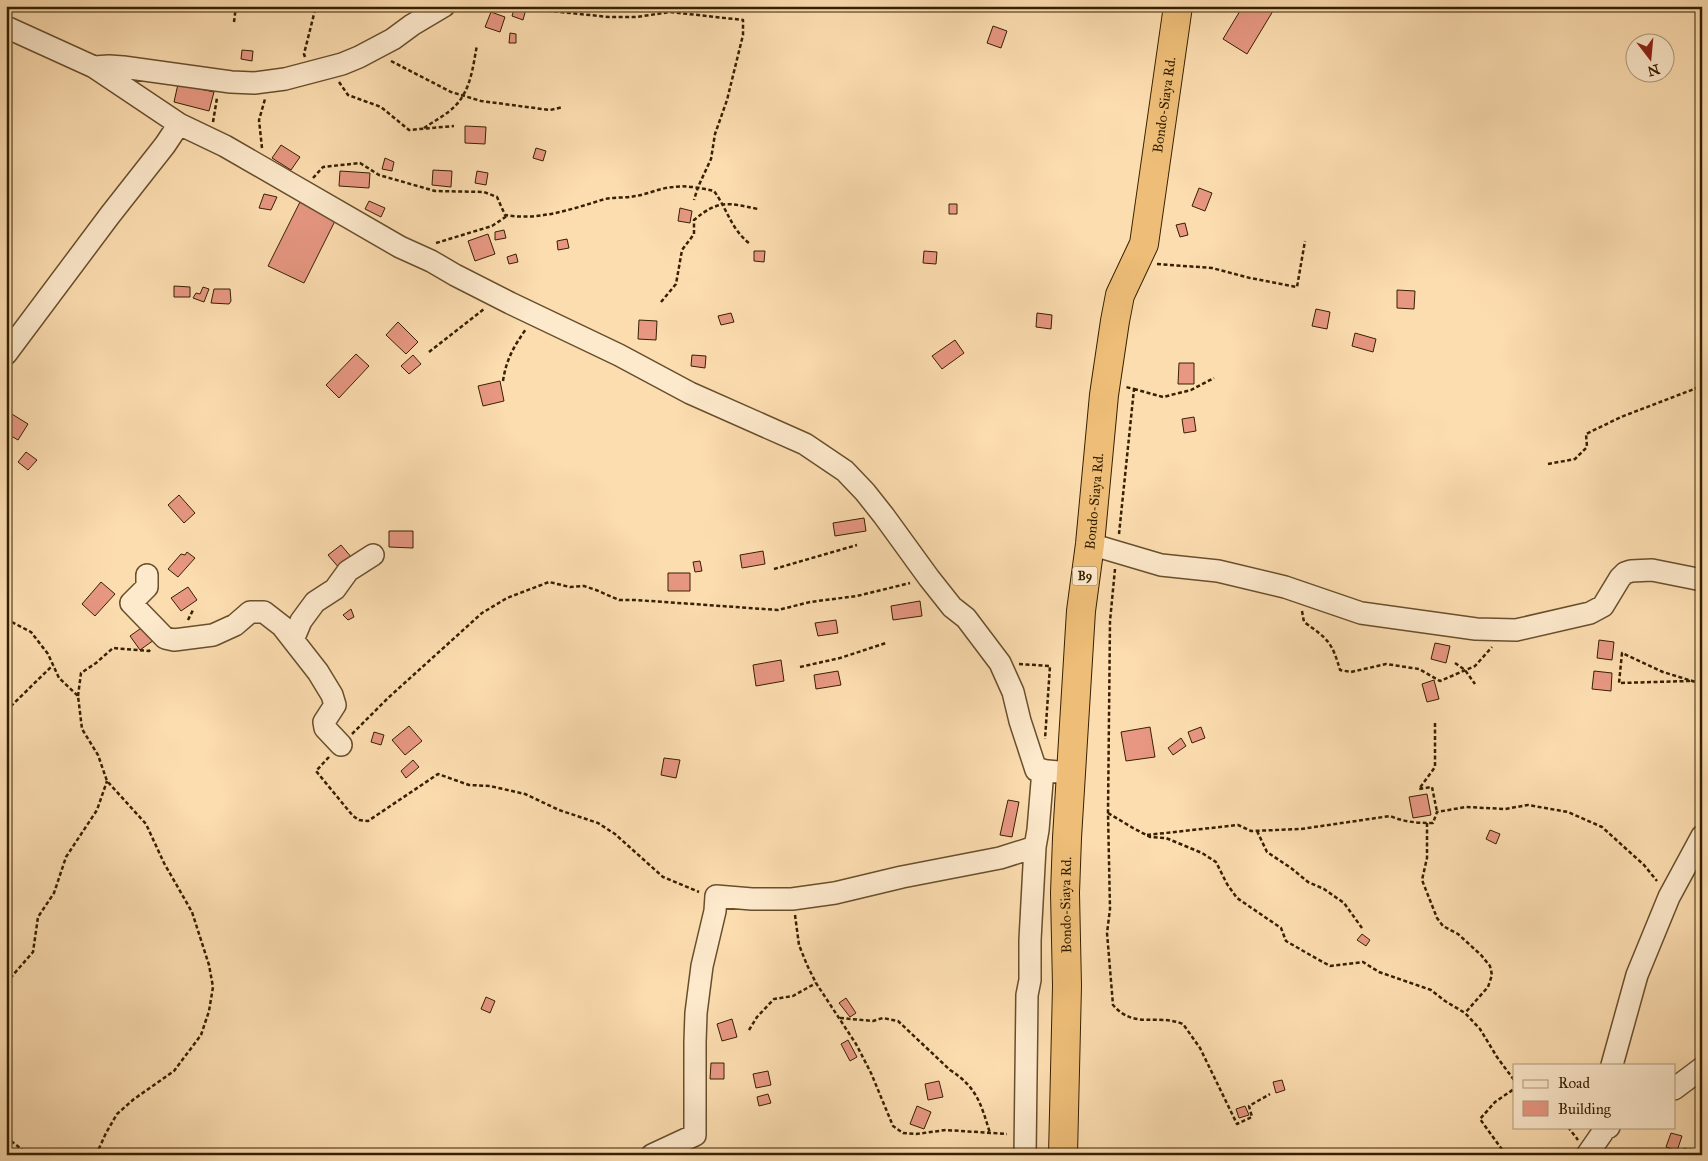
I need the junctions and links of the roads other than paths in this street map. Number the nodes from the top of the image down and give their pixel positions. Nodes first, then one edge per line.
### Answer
1 (444, 6) edge
2 (1178, 6) edge
3 (6, 27) edge
4 (94, 67) junction
5 (179, 124) junction
6 (6, 354) edge
7 (1090, 544) junction
8 (373, 555) dead end
9 (147, 575) dead end
10 (1702, 580) edge
11 (292, 640) junction
12 (341, 745) road end
13 (1043, 770) junction
14 (1070, 772) junction
15 (1702, 836) edge
16 (1035, 847) junction
17 (1612, 1064) edge
18 (1702, 1068) edge
19 (1676, 1088) edge
20 (1606, 1128) edge
21 (1025, 1144) edge
22 (652, 1155) edge
23 (1063, 1155) edge
24 (1587, 1155) edge

1 - 4 street
2 - 7 highway, Bondo-Siaya Rd. / B9
3 - 4 street
4 - 5 street
5 - 6 street
5 - 13 street
7 - 10 street
7 - 14 highway, Bondo-Siaya Rd. / B9
8 - 11 street
9 - 11 street
11 - 12 street
13 - 14 street
13 - 16 street
14 - 23 highway, Bondo-Siaya Rd. / B9
15 - 17 street
16 - 21 street
16 - 22 street
18 - 19 street
20 - 24 street

